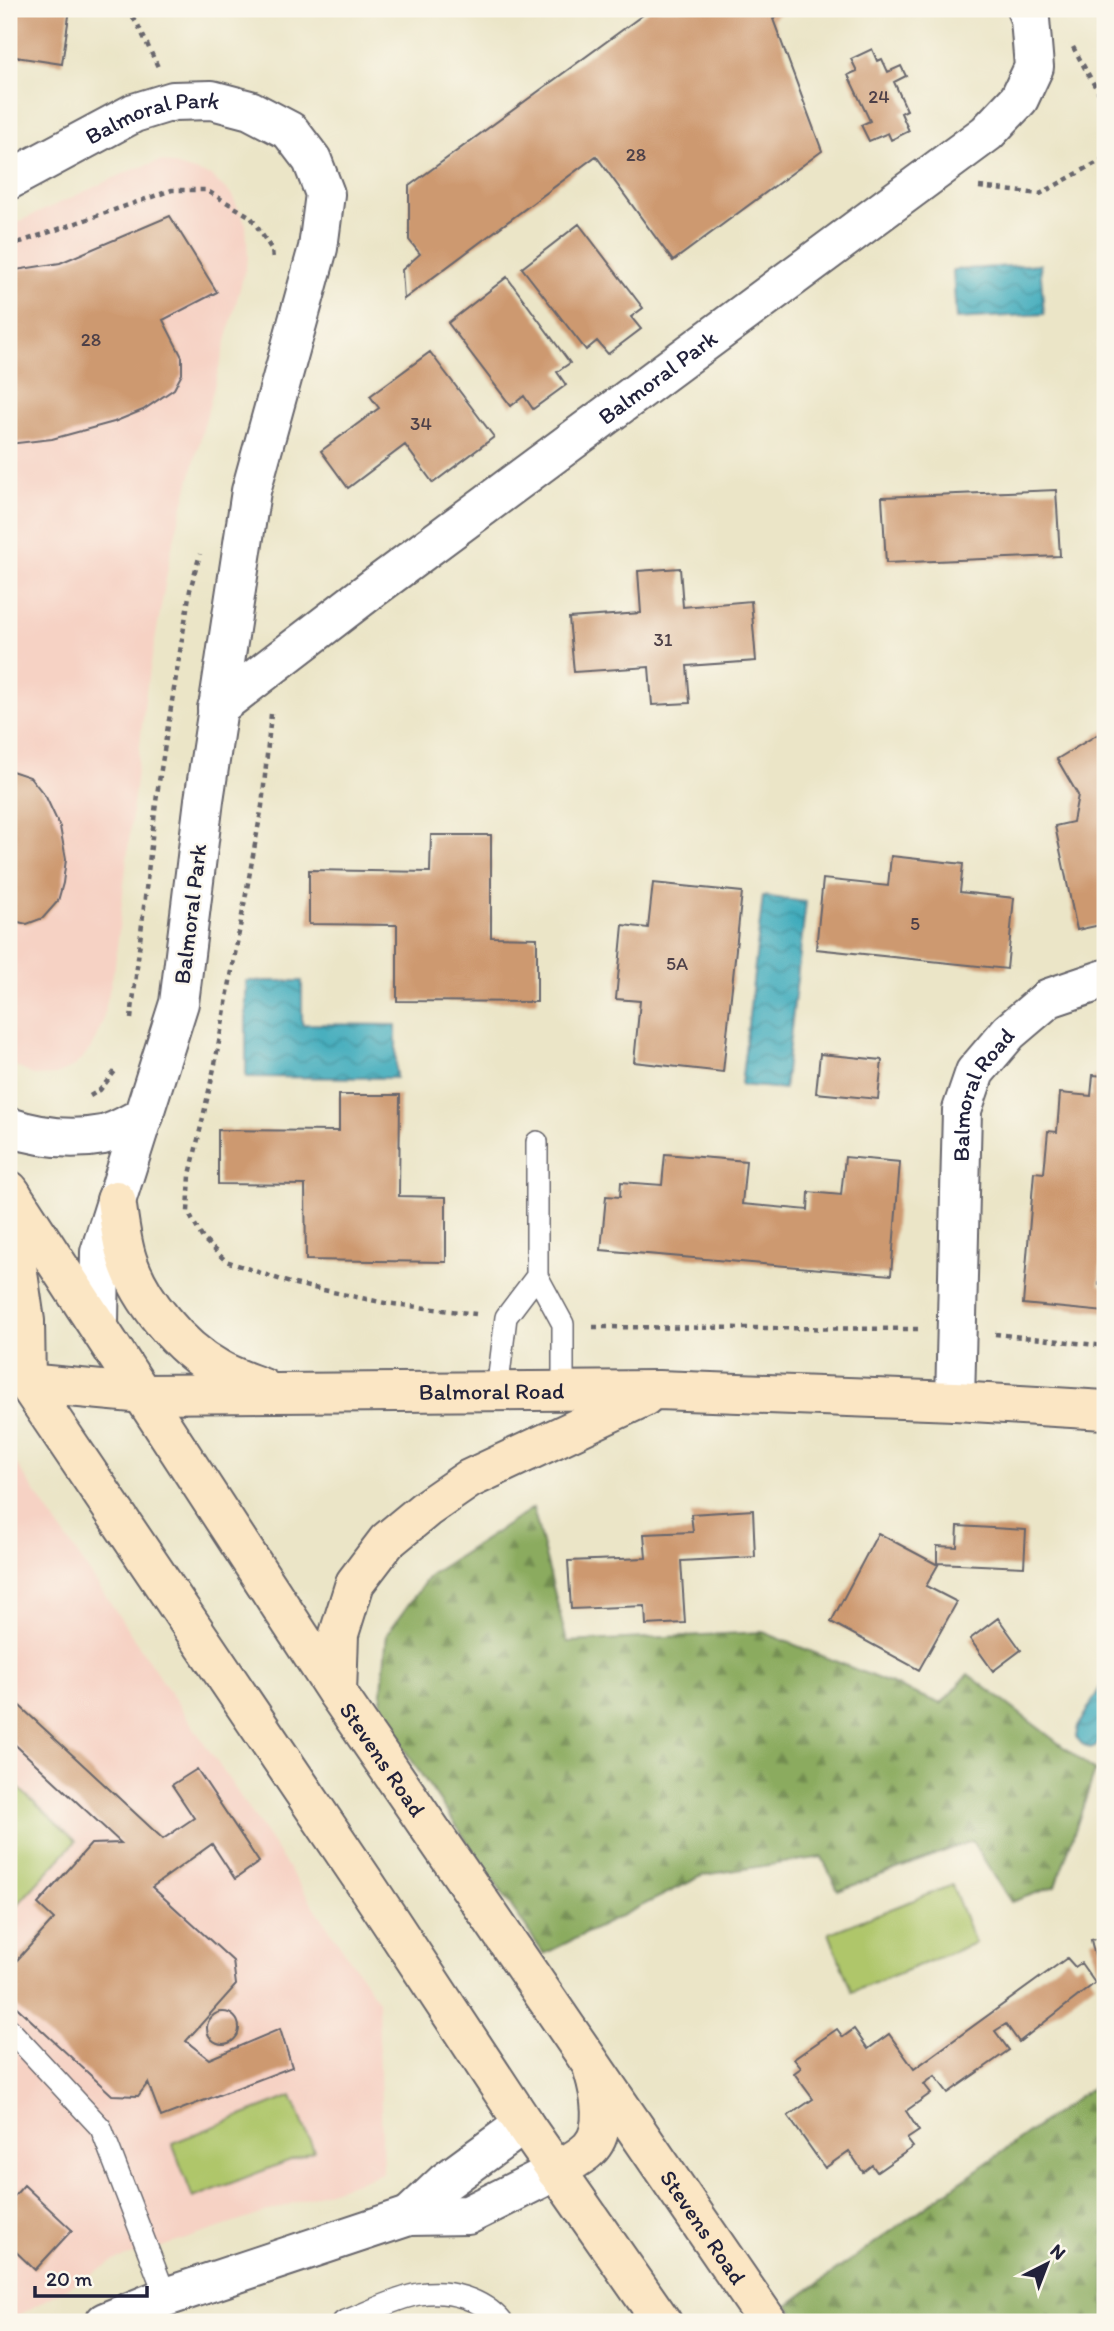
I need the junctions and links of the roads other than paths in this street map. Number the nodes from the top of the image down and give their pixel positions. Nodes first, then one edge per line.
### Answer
1 (1026, 9) edge
2 (9, 180) edge
3 (217, 708) junction
4 (1105, 979) edge
5 (144, 1116) junction
6 (9, 1128) edge
7 (537, 1142) dead end
8 (10, 1192) edge
9 (116, 1200) junction
10 (537, 1276) junction
11 (99, 1326) junction
12 (15, 1374) edge
13 (658, 1390) junction
14 (497, 1392) junction
15 (563, 1392) junction
16 (144, 1394) junction
17 (278, 1394) junction
18 (956, 1401) junction
19 (1105, 1410) edge
20 (337, 1693) junction
21 (9, 2029) edge
22 (590, 2062) junction
23 (524, 2123) junction
24 (556, 2171) junction
25 (409, 2216) junction
26 (166, 2297) junction
27 (105, 2322) edge
28 (343, 2322) edge
29 (502, 2322) edge
30 (662, 2322) edge
31 (768, 2322) edge

1 - 3 street, Balmoral Park
2 - 3 street, Balmoral Park
3 - 5 street, Balmoral Park
4 - 18 street, Balmoral Road
5 - 6 street
5 - 9 street, Balmoral Park
7 - 10 lane
8 - 11 main road, Stevens Road
8 - 12 main road
9 - 11 street, Balmoral Park
9 - 17 main road
10 - 14 lane
10 - 15 lane
11 - 16 main road, Stevens Road
12 - 16 main road, Balmoral Road
12 - 23 main road
13 - 15 main road, Balmoral Road
13 - 18 main road, Balmoral Road
13 - 20 main road
14 - 15 main road, Balmoral Road
14 - 17 main road, Balmoral Road
16 - 17 main road, Balmoral Road
16 - 20 main road, Stevens Road
18 - 19 main road, Balmoral Road
20 - 22 main road, Stevens Road
21 - 26 lane
22 - 24 main road
22 - 31 main road, Stevens Road
23 - 24 main road
23 - 25 street
24 - 25 street
24 - 30 main road
25 - 26 street
26 - 27 street
28 - 29 lane

